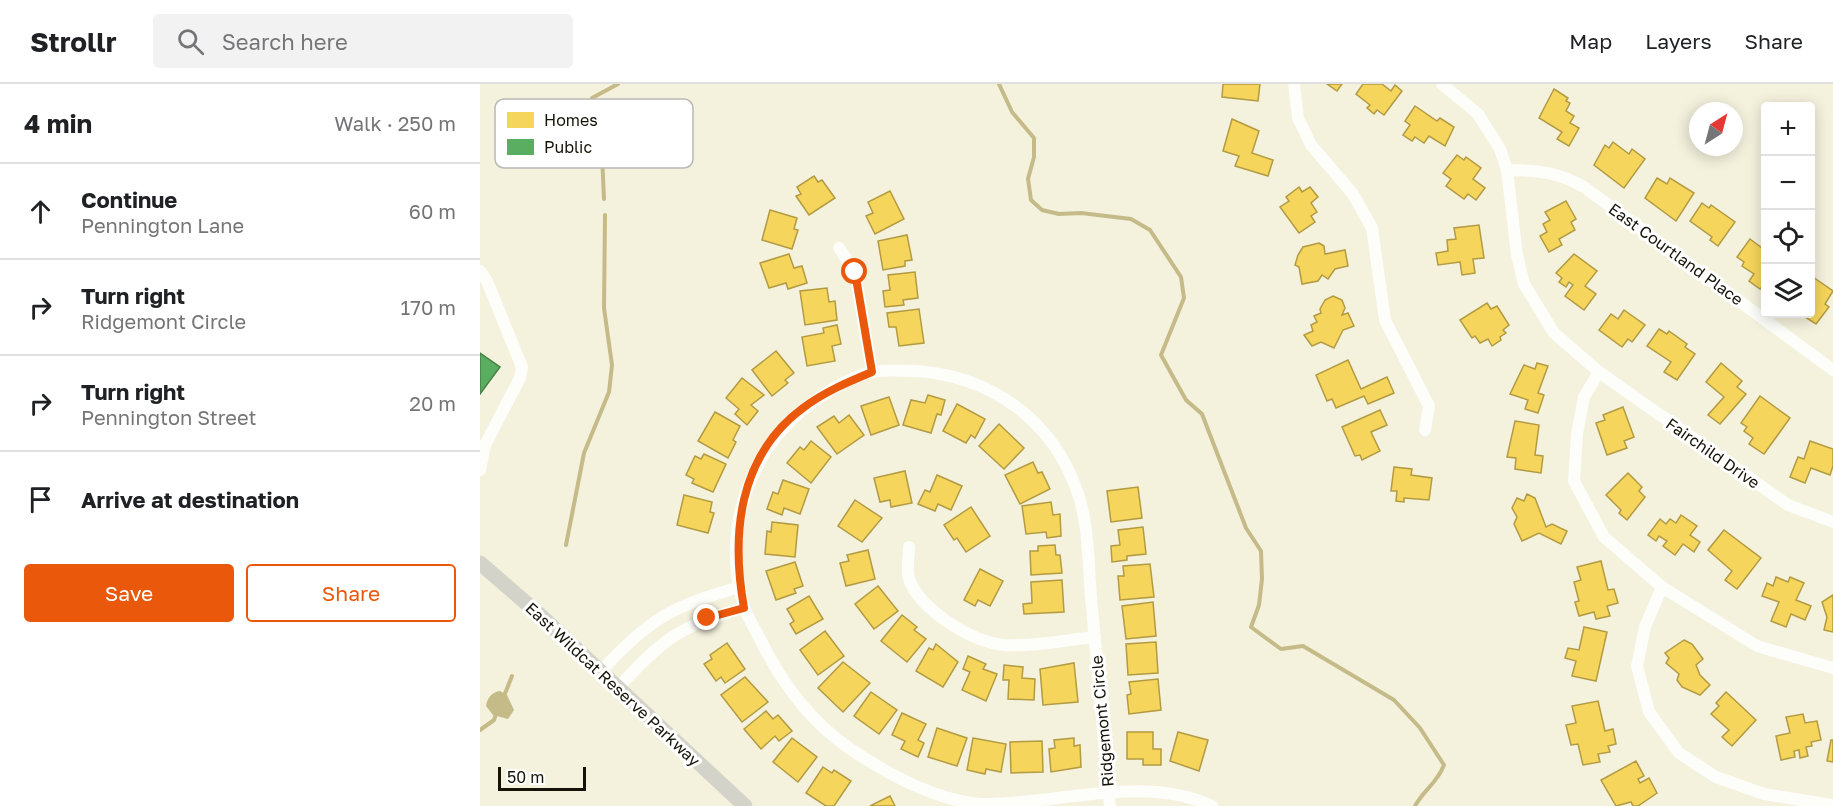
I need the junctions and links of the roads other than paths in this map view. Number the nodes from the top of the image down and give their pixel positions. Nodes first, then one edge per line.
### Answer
1 (1294, 84) edge
2 (1442, 84) edge
3 (1507, 170) junction
4 (838, 248) dead end
5 (480, 271) edge
6 (1833, 370) edge
7 (872, 372) junction
8 (1599, 372) junction
9 (1425, 430) dead end
10 (480, 470) edge
11 (1833, 522) edge
12 (909, 547) dead end
13 (480, 563) edge
14 (740, 587) junction
15 (1662, 587) junction
16 (744, 608) junction
17 (1095, 637) junction
18 (1833, 668) edge
19 (601, 671) junction
20 (618, 688) junction
21 (1110, 801) edge
22 (745, 806) edge
23 (1212, 806) edge
24 (1824, 806) edge
25 (1833, 806) edge

1 - 9 street
2 - 3 street, Fairchild Drive
3 - 6 street, East Courtland Place
3 - 8 street, Fairchild Drive
4 - 7 street
5 - 10 street
7 - 14 street, Ridgemont Circle
7 - 17 street, Ridgemont Circle
8 - 11 street, Fairchild Drive
8 - 15 street
12 - 17 street
13 - 19 main road, East Wildcat Reserve Parkway
14 - 16 street, Ridgemont Circle
14 - 19 street
15 - 18 street
15 - 24 street
16 - 20 street
16 - 21 street, Ridgemont Circle
17 - 21 street, Ridgemont Circle
19 - 20 main road, East Wildcat Reserve Parkway
20 - 22 main road, East Wildcat Reserve Parkway
21 - 23 street
24 - 25 street

